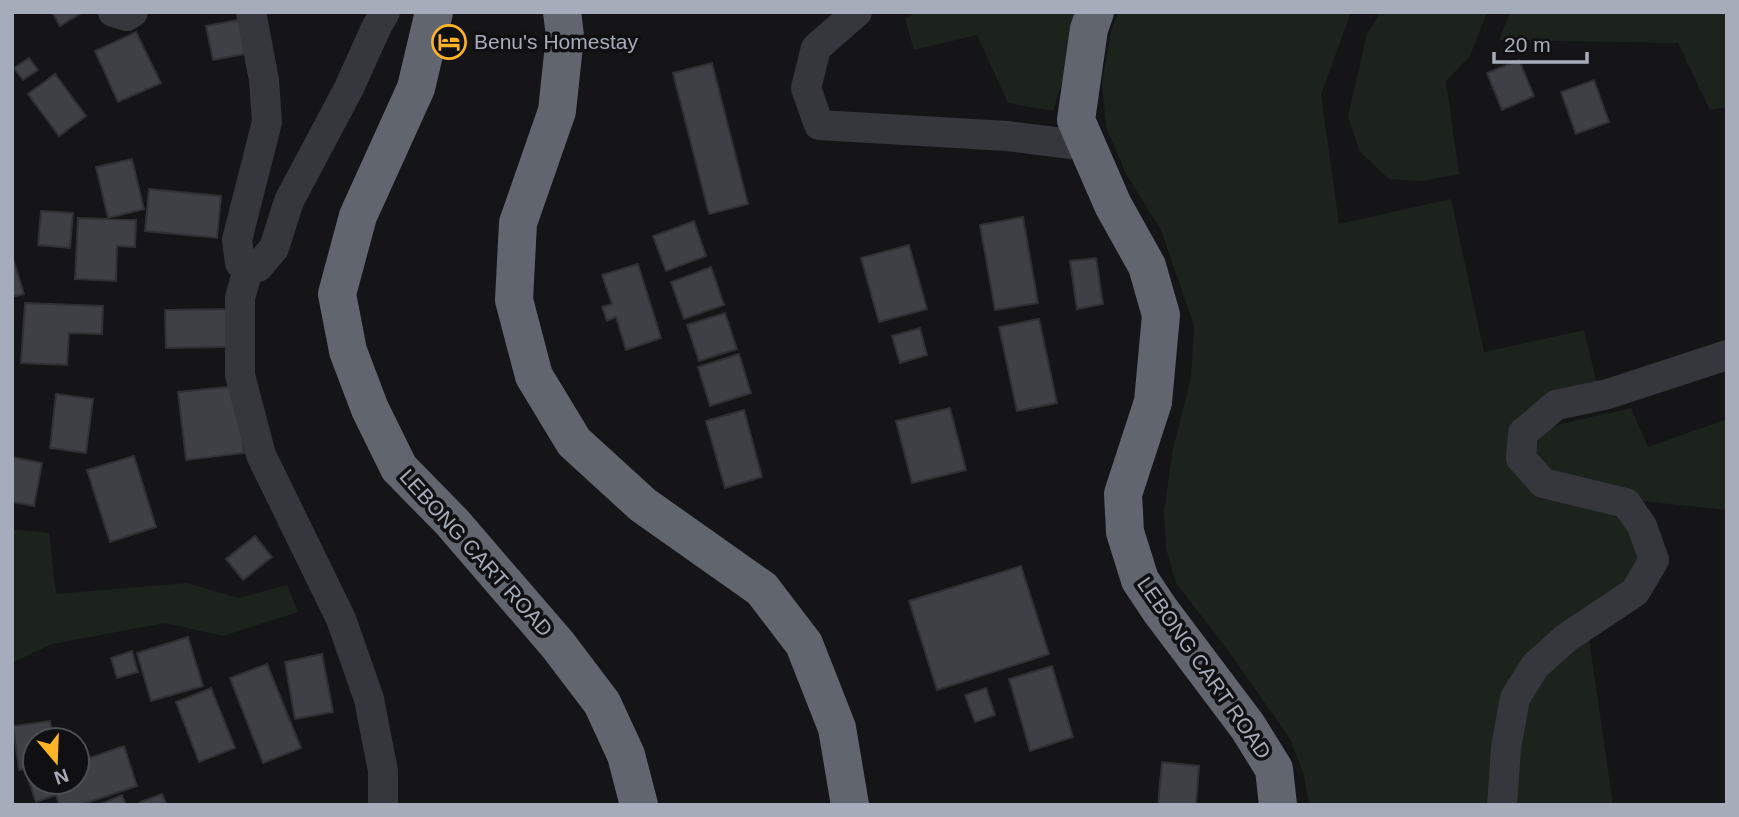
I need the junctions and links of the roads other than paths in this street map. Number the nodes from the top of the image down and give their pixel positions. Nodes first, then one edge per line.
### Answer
1 (113, 12) edge
2 (133, 12) edge
3 (251, 12) edge
4 (385, 12) edge
5 (433, 12) edge
6 (562, 12) edge
7 (857, 12) edge
8 (1095, 12) edge
9 (1087, 146) junction
10 (248, 269) junction
11 (1727, 355) edge
12 (383, 805) edge
13 (639, 805) edge
14 (850, 805) edge
15 (1278, 805) edge
16 (1502, 805) edge

1 - 2 street
3 - 10 street
4 - 10 street
5 - 13 highway, LEBONG CART ROAD
6 - 14 highway
7 - 9 street
8 - 9 highway, LEBONG CART ROAD
9 - 15 highway, LEBONG CART ROAD
10 - 12 street
11 - 16 street

